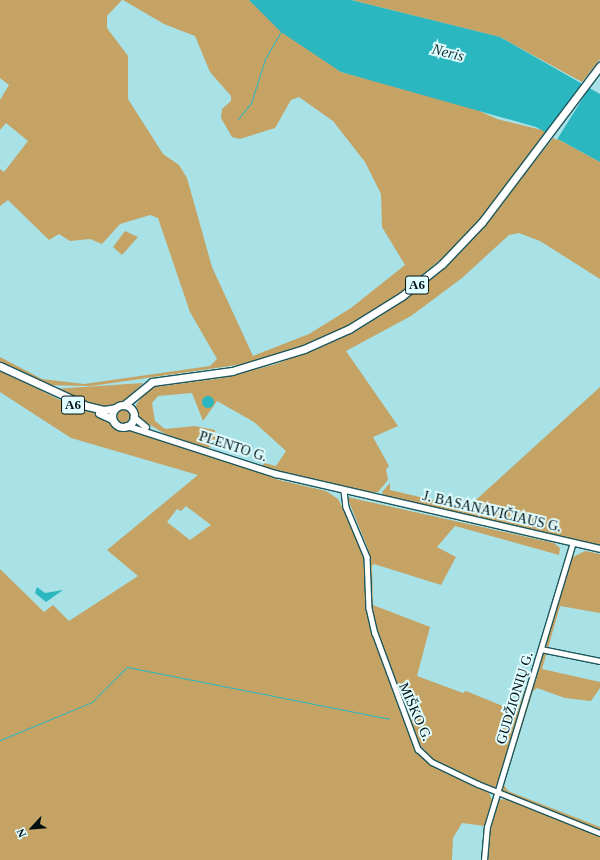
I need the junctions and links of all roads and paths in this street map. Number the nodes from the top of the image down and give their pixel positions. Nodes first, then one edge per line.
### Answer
1 (600, 66) edge
2 (0, 366) edge
3 (37, 385) junction
4 (146, 385) junction
5 (124, 405) junction
6 (115, 408) junction
7 (133, 414) junction
8 (112, 419) junction
9 (127, 426) junction
10 (182, 444) junction
11 (344, 491) junction
12 (573, 543) junction
13 (600, 549) edge
14 (541, 649) junction
15 (600, 661) edge
16 (498, 793) junction
17 (600, 833) edge
18 (484, 860) edge

1 - 4 highway, A6
2 - 3 highway, A6
3 - 6 highway, A6
3 - 8 highway, A6
4 - 5 highway
4 - 7 highway
5 - 6 highway
5 - 7 highway
6 - 8 highway
7 - 9 highway
7 - 10 main road, PLENTO G.
8 - 9 highway
9 - 10 main road, PLENTO G.
10 - 11 main road, PLENTO G.
11 - 12 main road, J. BASANAVIČIAUS G.
11 - 16 street, MIŠKO G.
12 - 13 main road, J. BASANAVIČIAUS G.
12 - 14 street, GUDŽIONIŲ G.
14 - 15 street
14 - 16 street, GUDŽIONIŲ G.
16 - 17 street, MIŠKO G.
16 - 18 street, GUDŽIONIŲ G.

